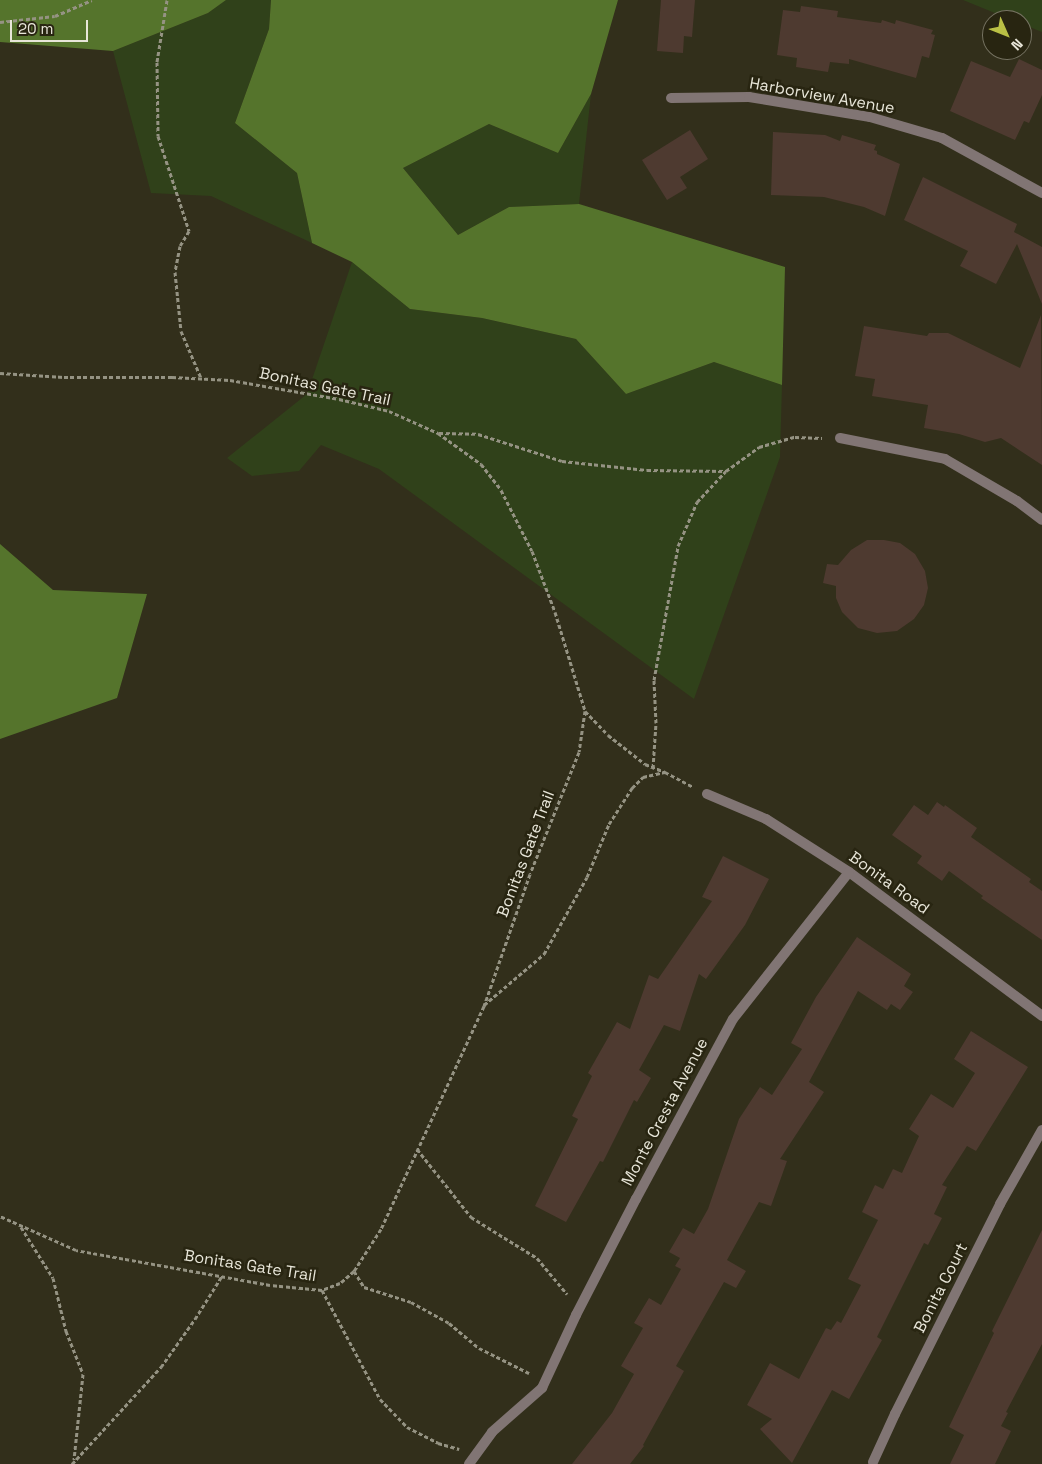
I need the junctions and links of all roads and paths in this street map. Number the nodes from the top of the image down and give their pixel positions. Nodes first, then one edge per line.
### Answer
1 (92, 0) edge
2 (167, 0) edge
3 (0, 22) edge
4 (671, 98) dead end
5 (1042, 193) edge
6 (0, 373) edge
7 (200, 378) junction
8 (438, 432) junction
9 (840, 438) joint
10 (726, 471) junction
11 (1042, 520) edge
12 (585, 711) junction
13 (653, 768) junction
14 (665, 772) junction
15 (706, 794) joint
16 (849, 872) junction
17 (484, 1006) junction
18 (1042, 1016) edge
19 (1042, 1130) edge
20 (417, 1149) junction
21 (0, 1216) edge
22 (21, 1226) junction
23 (354, 1270) junction
24 (222, 1276) junction
25 (322, 1290) junction
26 (580, 1308) junction
27 (543, 1385) junction
28 (477, 1454) junction
29 (73, 1462) edge
30 (873, 1462) dead end
31 (469, 1464) edge

1 - 3 path
2 - 7 path
4 - 5 street, Harborview Avenue
6 - 7 path, Bonitas Gate Trail
7 - 8 path, Bonitas Gate Trail
8 - 10 path
8 - 12 path, Bonitas Gate Trail
9 - 10 path
9 - 11 street
10 - 13 path
12 - 13 path, Bonitas Gate Trail
12 - 17 path, Bonitas Gate Trail
13 - 14 path, Bonitas Gate Trail
14 - 15 path, Bonitas Gate Trail
14 - 17 path, Bonitas Gate Trail
15 - 16 street, Bonita Road
16 - 18 street, Bonita Road
16 - 26 street, Monte Cresta Avenue
17 - 20 path, Bonitas Gate Trail
19 - 30 street, Bonita Court
20 - 23 path, Bonitas Gate Trail
20 - 26 path
21 - 22 path, Bonitas Gate Trail
22 - 24 path, Bonitas Gate Trail
22 - 29 path
23 - 25 path, Bonitas Gate Trail
23 - 27 path
24 - 25 path, Bonitas Gate Trail
24 - 29 path
25 - 28 path
26 - 27 street, Monte Cresta Avenue
27 - 28 street
28 - 31 street

